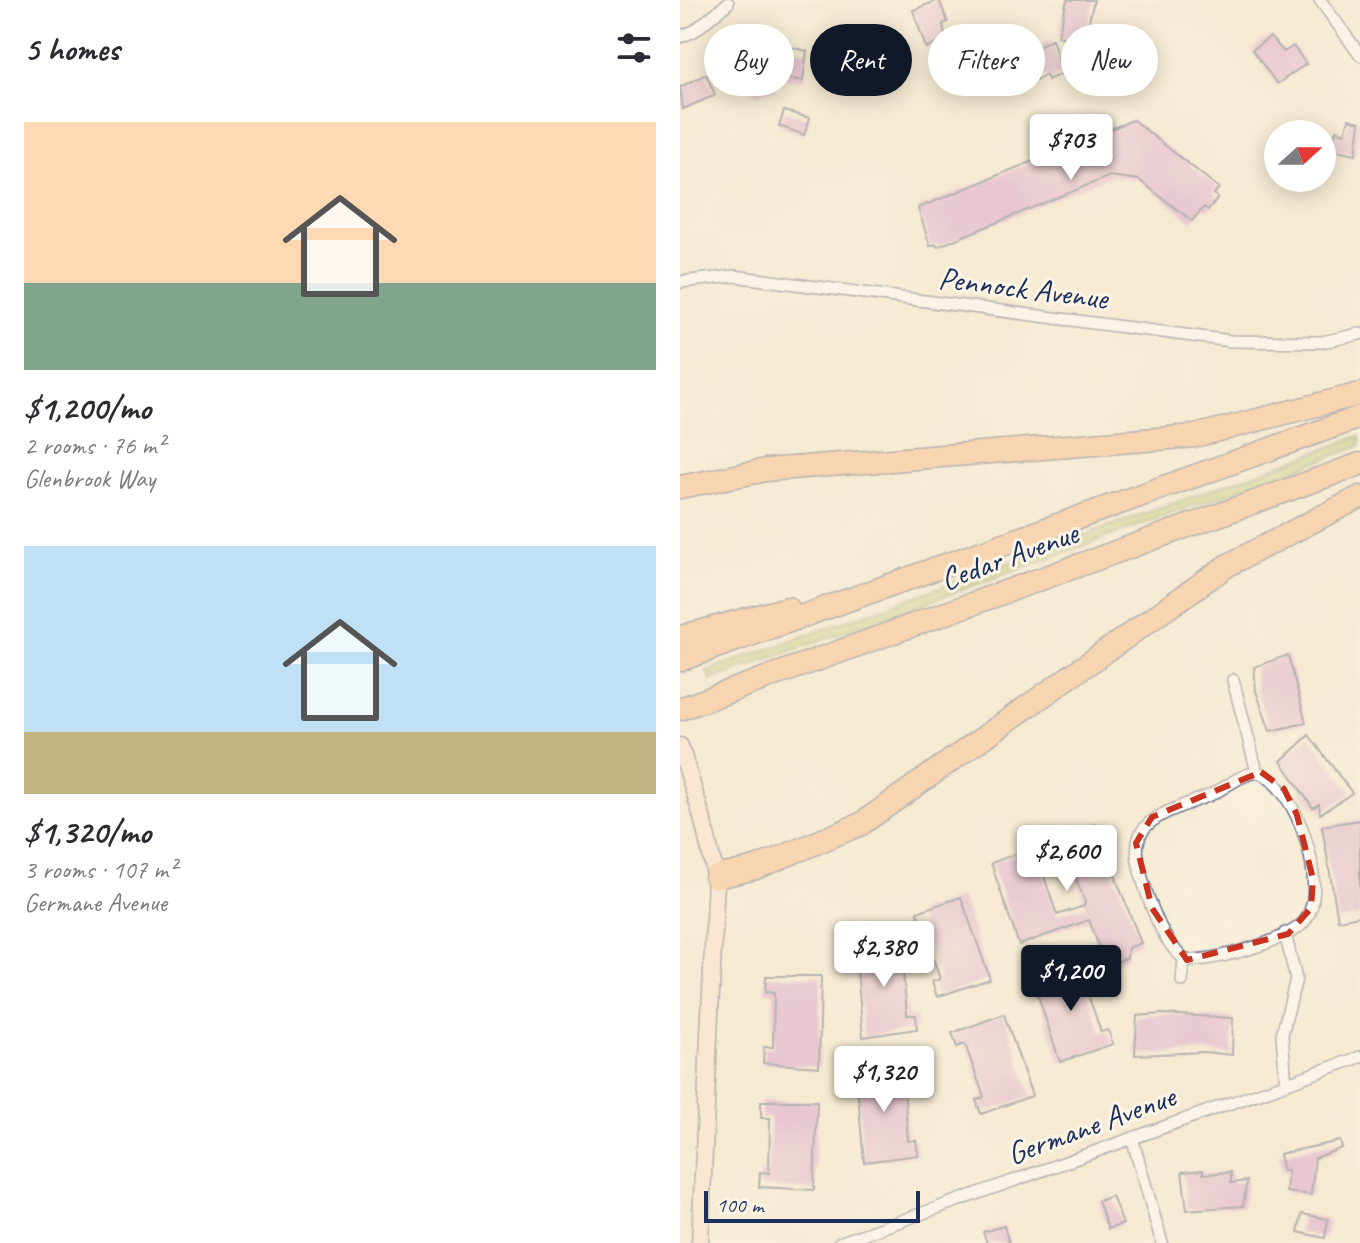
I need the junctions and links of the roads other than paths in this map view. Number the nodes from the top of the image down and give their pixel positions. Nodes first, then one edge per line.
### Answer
1 (1320, 0) edge
2 (728, 3) dead end
3 (680, 37) edge
4 (1360, 55) edge
5 (680, 282) edge
6 (1360, 334) edge
7 (1360, 394) edge
8 (1360, 417) edge
9 (1360, 464) edge
10 (680, 487) edge
11 (1360, 497) edge
12 (883, 587) junction
13 (680, 637) edge
14 (680, 660) edge
15 (1233, 680) dead end
16 (680, 709) edge
17 (680, 746) edge
18 (1257, 772) junction
19 (716, 877) junction
20 (1285, 933) junction
21 (1184, 959) junction
22 (1182, 981) dead end
23 (1360, 1057) edge
24 (1286, 1084) junction
25 (1132, 1138) junction
26 (700, 1243) edge
27 (839, 1243) edge
28 (1162, 1243) edge

1 - 4 street
2 - 3 street
5 - 6 street, Pennock Avenue
7 - 10 highway
8 - 12 highway, Cedar Avenue
9 - 16 highway, Cedar Avenue
11 - 19 highway
12 - 13 highway
12 - 14 highway, Cedar Avenue
15 - 18 street
17 - 19 street
18 - 20 street
18 - 21 street
19 - 26 street
20 - 21 street
20 - 24 street
21 - 22 street
23 - 24 street, Germane Avenue
24 - 25 street, Germane Avenue
25 - 27 street, Germane Avenue
25 - 28 street

